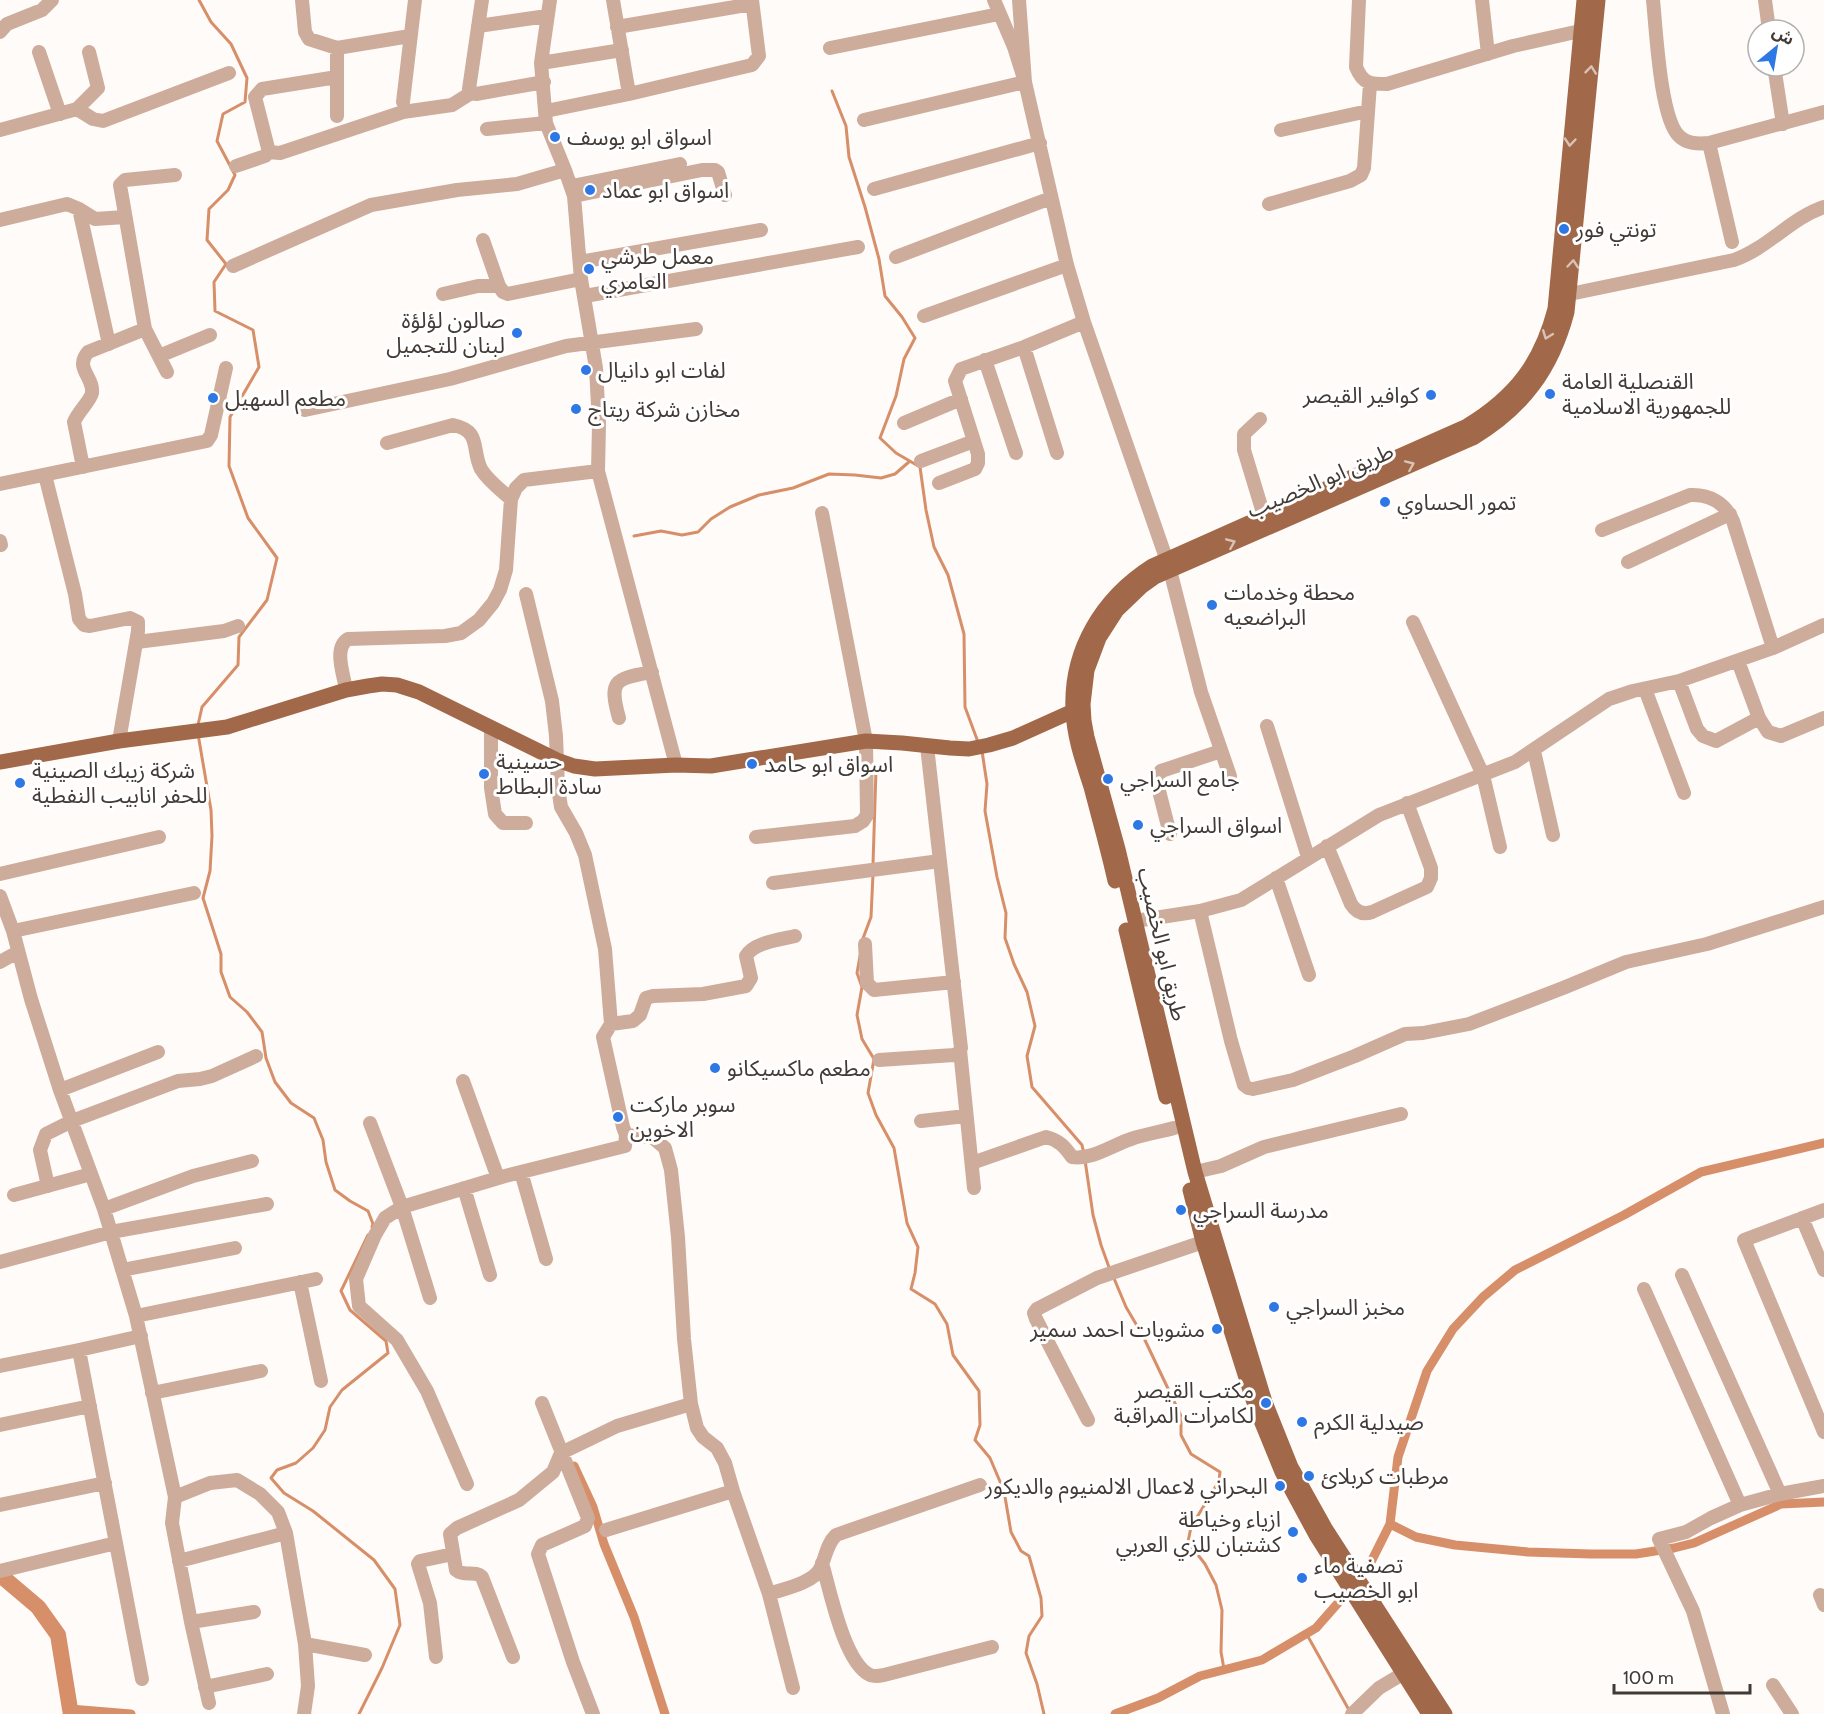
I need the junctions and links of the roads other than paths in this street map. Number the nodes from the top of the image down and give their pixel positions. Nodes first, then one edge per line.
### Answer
1 (52, 0) edge
2 (302, 0) edge
3 (415, 0) edge
4 (482, 0) edge
5 (550, 0) edge
6 (613, 0) edge
7 (994, 0) edge
8 (1019, 0) edge
9 (1359, 0) edge
10 (1482, 0) edge
11 (1584, 0) edge
12 (1598, 0) edge
13 (1653, 0) edge
14 (1765, 0) edge
15 (752, 2) edge
16 (999, 14) junction
17 (547, 16) junction
18 (1767, 18) edge
19 (478, 26) junction
20 (617, 27) junction
21 (1580, 31) junction
22 (0, 32) edge
23 (410, 36) junction
24 (337, 48) junction
25 (830, 48) dead end
26 (622, 50) junction
27 (39, 52) dead end
28 (88, 52) dead end
29 (1488, 54) junction
30 (541, 63) junction
31 (229, 74) dead end
32 (337, 76) junction
33 (1776, 78) edge
34 (544, 82) junction
35 (1025, 82) junction
36 (1370, 84) junction
37 (471, 93) junction
38 (629, 94) junction
39 (1581, 99) junction
40 (403, 102) dead end
41 (78, 109) junction
42 (1368, 111) junction
43 (1824, 112) edge
44 (60, 114) junction
45 (337, 116) dead end
46 (546, 117) junction
47 (864, 120) dead end
48 (1783, 124) junction
49 (488, 129) dead end
50 (0, 130) edge
51 (1281, 130) dead end
52 (1040, 143) junction
53 (1709, 143) junction
54 (269, 152) junction
55 (680, 164) dead end
56 (236, 166) dead end
57 (565, 170) junction
58 (175, 176) dead end
59 (873, 189) dead end
60 (573, 191) junction
61 (725, 195) dead end
62 (1051, 198) junction
63 (1269, 204) dead end
64 (1824, 207) edge
65 (80, 209) junction
66 (125, 217) junction
67 (0, 220) edge
68 (761, 230) dead end
69 (483, 240) dead end
70 (1732, 242) dead end
71 (858, 247) dead end
72 (896, 257) dead end
73 (580, 262) junction
74 (1067, 265) junction
75 (233, 266) dead end
76 (581, 279) junction
77 (499, 286) junction
78 (442, 294) dead end
79 (1570, 294) junction
80 (585, 296) junction
81 (924, 316) dead end
82 (1084, 322) junction
83 (146, 329) junction
84 (696, 329) dead end
85 (210, 335) dead end
86 (592, 342) junction
87 (109, 344) junction
88 (1024, 347) junction
89 (159, 356) junction
90 (985, 360) junction
91 (226, 368) dead end
92 (166, 372) dead end
93 (961, 399) junction
94 (305, 410) dead end
95 (1260, 419) dead end
96 (904, 423) dead end
97 (974, 441) junction
98 (387, 443) dead end
99 (1016, 453) dead end
100 (1057, 453) dead end
101 (921, 461) dead end
102 (83, 467) junction
103 (598, 471) junction
104 (45, 475) junction
105 (939, 483) dead end
106 (0, 484) edge
107 (511, 499) junction
108 (822, 513) dead end
109 (1730, 514) junction
110 (1263, 516) junction
111 (1602, 530) dead end
112 (1628, 562) dead end
113 (1168, 564) junction
114 (526, 594) dead end
115 (1413, 622) dead end
116 (1824, 625) edge
117 (238, 626) dead end
118 (137, 642) junction
119 (1773, 648) junction
120 (1738, 660) junction
121 (652, 672) junction
122 (1679, 681) junction
123 (1645, 689) junction
124 (346, 690) junction
125 (1073, 711) junction
126 (619, 718) dead end
127 (1758, 718) junction
128 (1824, 718) edge
129 (1268, 726) dead end
130 (491, 728) junction
131 (120, 741) junction
132 (866, 741) junction
133 (927, 746) junction
134 (1221, 751) junction
135 (1534, 751) junction
136 (557, 760) junction
137 (0, 762) edge
138 (676, 765) junction
139 (1483, 775) junction
140 (1230, 776) dead end
141 (1684, 793) dead end
142 (1407, 803) junction
143 (526, 824) dead end
144 (1170, 834) dead end
145 (1553, 835) dead end
146 (159, 837) dead end
147 (756, 837) dead end
148 (1327, 846) junction
149 (1500, 847) dead end
150 (1308, 857) junction
151 (940, 861) junction
152 (0, 874) edge
153 (1276, 878) junction
154 (773, 883) dead end
155 (194, 893) dead end
156 (0, 896) edge
157 (1824, 907) edge
158 (1200, 910) junction
159 (2, 911) edge
160 (1134, 921) junction
161 (14, 935) junction
162 (795, 936) dead end
163 (0, 942) edge
164 (865, 944) dead end
165 (18, 952) junction
166 (0, 962) edge
167 (1310, 975) dead end
168 (954, 982) junction
169 (611, 1024) junction
170 (960, 1050) junction
171 (158, 1052) dead end
172 (1159, 1052) junction
173 (256, 1056) dead end
174 (879, 1060) dead end
175 (463, 1081) dead end
176 (60, 1090) junction
177 (1401, 1114) dead end
178 (966, 1116) junction
179 (72, 1121) junction
180 (921, 1121) dead end
181 (370, 1123) dead end
182 (1174, 1128) junction
183 (626, 1135) junction
184 (252, 1161) dead end
185 (972, 1163) junction
186 (521, 1172) junction
187 (1195, 1172) junction
188 (91, 1174) junction
189 (498, 1178) junction
190 (48, 1186) junction
191 (464, 1188) junction
192 (974, 1188) dead end
193 (14, 1195) dead end
194 (267, 1204) dead end
195 (402, 1207) junction
196 (104, 1209) junction
197 (1824, 1210) edge
198 (1802, 1218) junction
199 (111, 1232) junction
200 (1203, 1242) junction
201 (234, 1248) dead end
202 (546, 1259) dead end
203 (0, 1262) edge
204 (122, 1270) junction
205 (1824, 1270) edge
206 (490, 1275) dead end
207 (1682, 1275) dead end
208 (316, 1279) dead end
209 (300, 1282) junction
210 (1644, 1289) dead end
211 (430, 1298) dead end
212 (136, 1316) junction
213 (141, 1336) junction
214 (79, 1350) junction
215 (0, 1366) edge
216 (261, 1371) dead end
217 (321, 1381) dead end
218 (152, 1393) junction
219 (542, 1403) dead end
220 (692, 1404) junction
221 (90, 1406) junction
222 (1088, 1420) dead end
223 (0, 1425) edge
224 (1824, 1432) edge
225 (561, 1452) junction
226 (105, 1483) junction
227 (467, 1484) dead end
228 (980, 1485) dead end
229 (1824, 1486) edge
230 (733, 1491) junction
231 (1780, 1494) junction
232 (175, 1497) junction
233 (0, 1505) edge
234 (1740, 1505) junction
235 (606, 1530) dead end
236 (286, 1533) junction
237 (116, 1543) junction
238 (453, 1554) junction
239 (179, 1561) junction
240 (822, 1563) junction
241 (1, 1571) edge
242 (769, 1594) junction
243 (254, 1612) dead end
244 (191, 1622) junction
245 (305, 1644) junction
246 (992, 1647) dead end
247 (365, 1654) dead end
248 (436, 1657) dead end
249 (513, 1657) dead end
250 (1404, 1673) junction
251 (267, 1674) dead end
252 (142, 1679) dead end
253 (1773, 1684) dead end
254 (205, 1687) junction
255 (793, 1688) dead end
256 (209, 1703) dead end
257 (1355, 1710) edge
258 (304, 1714) edge
259 (593, 1714) edge
260 (1429, 1714) edge
261 (1445, 1714) edge
262 (1723, 1714) edge
263 (1792, 1714) edge

1 - 22 street
2 - 24 street
3 - 23 street
4 - 19 street
5 - 17 street
6 - 20 street
7 - 16 street
8 - 35 street
9 - 36 street
10 - 29 street
11 - 21 main road, طريق ابو الخصيب
39 -> 12 main road, طريق ابو الخصيب
13 - 53 street
14 - 18 street
15 - 20 street
15 - 38 street
16 - 25 street
16 - 35 street
17 - 19 street
17 - 30 street
19 - 37 street
20 - 26 street
21 - 29 street
21 - 39 main road, طريق ابو الخصيب
23 - 24 street
23 - 40 street
24 - 32 street
26 - 30 street
26 - 38 street
27 - 44 street
28 - 41 street
29 - 36 street
30 - 34 street
31 - 41 street
32 - 45 street
32 - 54 street
33 - 48 street
34 - 37 street
34 - 46 street
35 - 47 street
35 - 52 street
36 - 42 street
37 - 54 street
38 - 46 street
79 -> 39 main road, طريق ابو الخصيب
39 -> 110 main road, طريق ابو الخصيب
41 - 44 street
42 - 51 street
42 - 63 street
43 - 48 street
44 - 50 street
46 - 49 street
46 - 57 street
48 - 53 street
52 - 59 street
52 - 62 street
53 - 70 street
54 - 56 street
55 - 60 street
57 - 60 street
57 - 75 street
58 - 66 street
60 - 61 street
60 - 73 street
62 - 72 street
62 - 74 street
64 - 79 street
65 - 66 street
65 - 67 street
65 - 87 street
66 - 83 street
68 - 73 street
69 - 77 street
71 - 80 street
73 - 76 street
74 - 81 street
74 - 82 street
76 - 77 street
76 - 80 street
77 - 78 street
113 -> 79 main road, طريق ابو الخصيب
80 - 86 street
82 - 88 street
82 - 113 street
83 - 87 street
83 - 89 street
84 - 86 street
85 - 89 street
86 - 94 street
86 - 103 street
87 - 102 street
88 - 90 street
88 - 100 street
89 - 92 street
90 - 93 street
90 - 99 street
91 - 102 street
93 - 96 street
93 - 97 street
95 - 110 street
97 - 101 street
97 - 105 street
98 - 107 street
102 - 104 street
103 - 107 street
103 - 121 street
104 - 106 street
104 - 118 street
107 - 124 street
108 - 132 street
109 - 111 street
109 - 112 street
109 - 119 street
110 - 113 main road, طريق ابو الخصيب
113 - 125 main road, طريق ابو الخصيب
113 - 134 street
113 - 160 main road, طريق ابو الخصيب
114 - 136 street
115 - 139 street
116 - 119 street
117 - 118 street
118 - 131 street
119 - 120 street
120 - 122 street
120 - 127 street
121 - 126 street
121 - 138 street
122 - 123 street
122 - 127 street
123 - 135 street
123 - 141 street
124 - 130 main road
124 - 131 main road
125 - 133 main road
125 - 172 main road, طريق ابو الخصيب
127 - 128 street
129 - 150 street
130 - 136 main road
130 - 143 street
131 - 137 main road
132 - 133 main road
132 - 138 main road
132 - 147 street
133 - 151 street
134 - 140 street
134 - 144 street
135 - 139 street
135 - 145 street
136 - 138 main road
136 - 169 street
139 - 142 street
139 - 149 street
142 - 148 street
142 - 148 street
146 - 152 street
148 - 150 street
150 - 153 street
151 - 154 street
151 - 168 street
153 - 158 street
153 - 167 street
155 - 161 street
156 - 159 street
157 - 158 street
158 - 160 street
159 - 161 street
160 - 172 main road, طريق ابو الخصيب
161 - 163 street
161 - 165 street
162 - 169 street
164 - 168 street
165 - 166 street
165 - 176 street
168 - 170 street
169 - 183 street
170 - 174 street
170 - 178 street
171 - 176 street
172 - 182 main road, طريق ابو الخصيب
172 - 187 main road, طريق ابو الخصيب
173 - 179 street
175 - 189 street
176 - 179 street
177 - 187 street
178 - 180 street
178 - 185 street
179 - 188 street
179 - 190 street
181 - 195 street
182 - 185 street
182 - 200 main road, طريق ابو الخصيب
183 - 186 street
183 - 220 street
184 - 196 street
185 - 192 street
186 - 189 street
186 - 202 street
187 - 261 main road, طريق ابو الخصيب
188 - 190 street
188 - 196 street
189 - 191 street
190 - 193 street
191 - 195 street
191 - 206 street
194 - 199 street
195 - 211 street
195 - 227 street
196 - 199 street
197 - 198 street
198 - 205 street
198 - 224 street
199 - 203 street
199 - 204 street
200 - 222 street
200 - 250 main road, طريق ابو الخصيب
201 - 204 street
204 - 212 street
207 - 231 street
208 - 209 street
209 - 212 street
209 - 217 street
210 - 234 street
212 - 213 street
213 - 214 street
213 - 218 street
214 - 215 street
214 - 221 street
216 - 218 street
218 - 232 street
219 - 225 street
220 - 225 street
220 - 230 street
221 - 223 street
221 - 226 street
225 - 238 street
225 - 259 street
226 - 233 street
226 - 237 street
228 - 240 street
229 - 231 street
230 - 235 street
230 - 242 street
231 - 234 street
232 - 236 street
232 - 239 street
234 - 262 street
236 - 239 street
236 - 245 street
237 - 241 street
237 - 252 street
238 - 248 street
238 - 249 street
239 - 244 street
240 - 242 street
240 - 246 street
242 - 255 street
243 - 244 street
244 - 254 street
245 - 247 street
245 - 258 street
250 - 257 street
250 - 260 main road, طريق ابو الخصيب
251 - 254 street
253 - 263 street
254 - 256 street

